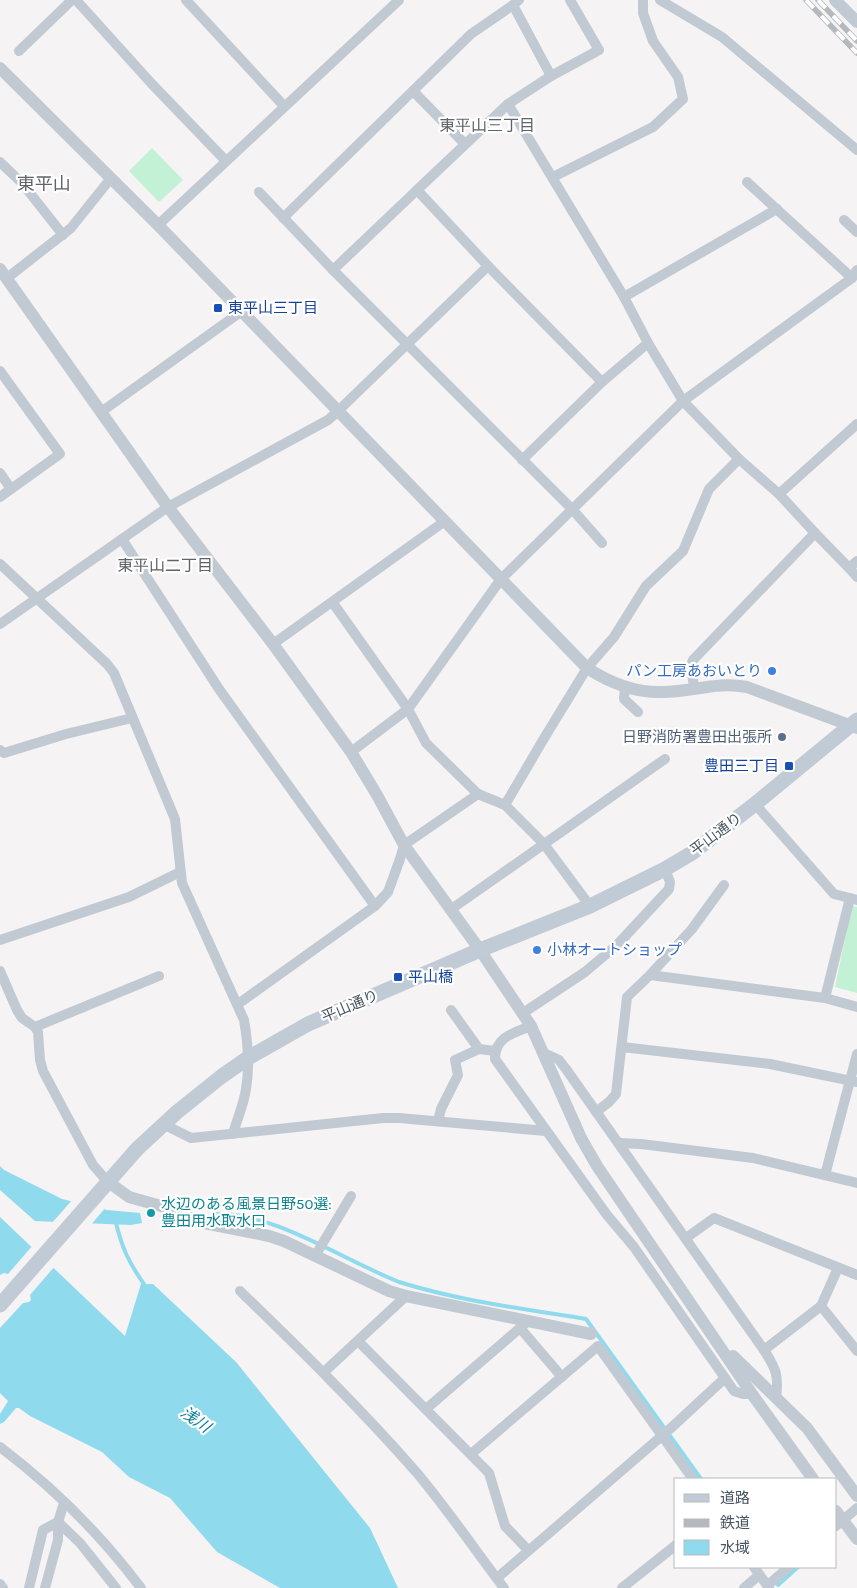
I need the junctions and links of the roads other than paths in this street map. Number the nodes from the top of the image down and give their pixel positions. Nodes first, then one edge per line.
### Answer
1 (72, 0) edge
2 (76, 0) edge
3 (186, 0) edge
4 (399, 0) edge
5 (570, 0) edge
6 (643, 0) edge
7 (660, 0) edge
8 (835, 0) edge
9 (516, 2) edge
10 (857, 22) edge
11 (19, 51) dead end
12 (0, 68) edge
13 (551, 76) junction
14 (413, 91) junction
15 (508, 104) junction
16 (284, 106) junction
17 (465, 144) junction
18 (857, 150) edge
19 (226, 161) junction
20 (0, 162) edge
21 (553, 177) junction
22 (111, 178) junction
23 (747, 182) dead end
24 (417, 190) junction
25 (259, 192) dead end
26 (777, 208) junction
27 (283, 218) junction
28 (844, 220) dead end
29 (158, 225) junction
30 (857, 232) edge
31 (63, 235) junction
32 (488, 266) junction
33 (333, 270) junction
34 (3, 274) edge
35 (855, 274) edge
36 (624, 296) junction
37 (242, 311) junction
38 (648, 343) junction
39 (408, 344) junction
40 (0, 371) edge
41 (602, 382) junction
42 (683, 401) junction
43 (338, 411) junction
44 (101, 412) junction
45 (857, 424) edge
46 (739, 459) junction
47 (522, 460) junction
48 (0, 473) edge
49 (11, 489) junction
50 (779, 494) junction
51 (0, 497) edge
52 (168, 507) junction
53 (572, 509) junction
54 (445, 522) junction
55 (815, 532) junction
56 (122, 539) junction
57 (602, 543) dead end
58 (0, 564) edge
59 (853, 564) edge
60 (857, 577) edge
61 (501, 579) junction
62 (37, 598) junction
63 (333, 602) junction
64 (0, 624) edge
65 (273, 644) junction
66 (587, 668) junction
67 (625, 687) junction
68 (694, 688) junction
69 (408, 709) junction
70 (638, 712) dead end
71 (132, 718) junction
72 (855, 725) edge
73 (0, 750) edge
74 (351, 752) junction
75 (665, 759) dead end
76 (478, 794) junction
77 (755, 804) junction
78 (505, 806) junction
79 (544, 844) junction
80 (404, 845) junction
81 (665, 868) junction
82 (180, 872) junction
83 (724, 885) dead end
84 (854, 899) edge
85 (375, 906) junction
86 (590, 906) junction
87 (450, 910) junction
88 (0, 940) edge
89 (480, 950) junction
90 (0, 971) edge
91 (650, 975) junction
92 (159, 976) dead end
93 (825, 998) junction
94 (238, 1004) junction
95 (857, 1007) edge
96 (451, 1010) dead end
97 (523, 1013) junction
98 (531, 1026) junction
99 (35, 1027) junction
100 (622, 1047) junction
101 (480, 1049) junction
102 (495, 1051) junction
103 (544, 1054) junction
104 (857, 1054) edge
105 (248, 1058) junction
106 (854, 1081) edge
107 (596, 1112) junction
108 (438, 1121) junction
109 (163, 1124) junction
110 (546, 1131) junction
111 (233, 1134) junction
112 (618, 1143) junction
113 (825, 1175) junction
114 (108, 1181) junction
115 (857, 1183) edge
116 (351, 1196) dead end
117 (686, 1238) junction
118 (316, 1254) junction
119 (838, 1268) junction
120 (857, 1275) edge
121 (240, 1291) dead end
122 (406, 1296) junction
123 (0, 1305) edge
124 (821, 1306) junction
125 (524, 1325) junction
126 (591, 1334) joint
127 (712, 1335) junction
128 (358, 1340) junction
129 (598, 1346) junction
130 (764, 1350) junction
131 (857, 1351) edge
132 (324, 1372) junction
133 (562, 1377) junction
134 (725, 1378) junction
135 (752, 1394) junction
136 (776, 1398) junction
137 (426, 1409) junction
138 (666, 1432) junction
139 (0, 1447) edge
140 (471, 1454) junction
141 (692, 1478) edge
142 (812, 1478) edge
143 (857, 1496) edge
144 (64, 1503) junction
145 (857, 1508) edge
146 (838, 1519) edge
147 (58, 1522) junction
148 (857, 1539) edge
149 (674, 1547) edge
150 (528, 1550) junction
151 (788, 1568) edge
152 (756, 1571) edge
153 (497, 1578) junction
154 (0, 1584) edge
155 (769, 1587) edge
156 (3, 1588) edge
157 (29, 1588) edge
158 (46, 1588) edge
159 (116, 1588) edge
160 (141, 1588) edge
161 (504, 1588) edge
162 (622, 1588) edge
163 (744, 1588) edge

1 - 11 street
2 - 19 street
3 - 16 street
4 - 16 street
5 - 13 street
6 - 21 street
7 - 18 street
8 - 10 street
9 - 13 street
9 - 14 street
12 - 22 street
13 - 15 street
14 - 17 street
14 - 27 street
15 - 17 street
15 - 21 street
16 - 19 street
17 - 24 street
19 - 29 street
20 - 31 street
21 - 36 street
22 - 29 street
22 - 31 street
23 - 26 street
24 - 32 street
24 - 33 street
25 - 27 street
26 - 35 street
26 - 36 street
27 - 33 street
28 - 30 street
29 - 37 street
31 - 34 street
32 - 39 street
32 - 41 street
33 - 39 street
34 - 44 street
35 - 42 street
36 - 38 street
37 - 43 street
37 - 44 street
38 - 41 street
38 - 42 street
39 - 43 street
39 - 47 street
40 - 49 street
41 - 47 street
42 - 46 street
42 - 53 street
43 - 52 street
43 - 54 street
44 - 52 street
45 - 50 street
46 - 50 street
46 - 66 street
47 - 53 street
48 - 49 street
49 - 51 street
50 - 55 street
52 - 56 street
52 - 65 street
53 - 57 street
53 - 61 street
54 - 61 street
54 - 63 street
55 - 59 street
55 - 68 street
56 - 62 street
56 - 85 street
58 - 62 street
59 - 60 street
61 - 66 street
61 - 69 street
62 - 64 street
62 - 71 street
63 - 65 street
63 - 69 street
65 - 74 street
66 - 67 street
66 - 78 street
67 - 68 street
67 - 70 street
68 - 72 street
69 - 74 street
69 - 76 street
71 - 73 street
71 - 82 street
72 - 77 main road, 平山通り
74 - 80 street
75 - 79 street
76 - 78 street
76 - 80 street
77 - 81 main road, 平山通り
77 - 84 street
78 - 79 street
79 - 86 street
79 - 87 street
80 - 85 street
80 - 87 street
81 - 86 main road, 平山通り
81 - 97 street
82 - 88 street
82 - 94 street
83 - 91 street
84 - 93 street
85 - 94 street
86 - 89 main road, 平山通り
87 - 89 street
89 - 97 street
89 - 105 main road, 平山通り
90 - 99 street
91 - 93 street
91 - 100 street
92 - 99 street
93 - 95 street
94 - 105 street
96 - 101 street
97 - 98 street
98 - 102 street
98 - 103 street
99 - 114 street
100 - 106 street
100 - 107 street
101 - 102 street
101 - 108 street
102 - 110 street
103 - 107 street
103 - 127 street
104 - 106 street
105 - 109 main road, 平山通り
105 - 111 street
106 - 113 street
107 - 112 street
108 - 110 street
108 - 111 street
109 - 111 street
109 - 114 main road, 平山通り
110 - 134 street
112 - 113 street
112 - 117 street
113 - 115 street
114 - 118 street
114 - 123 main road, 平山通り
116 - 118 street
117 - 119 street
117 - 130 street
118 - 122 street
119 - 120 street
119 - 124 street
121 - 132 street
122 - 125 street
122 - 128 street
124 - 130 street
124 - 131 street
125 - 126 street
125 - 133 street
125 - 137 street
126 - 129 street
127 - 135 street
127 - 136 street
128 - 132 street
128 - 137 street
129 - 133 street
129 - 138 street
130 - 136 street
132 - 153 street
133 - 140 street
134 - 135 street
134 - 138 street
135 - 142 street
136 - 143 street
137 - 140 street
138 - 141 street
138 - 150 street
139 - 144 street
140 - 150 street
144 - 147 street
144 - 160 street
145 - 146 street
146 - 148 street
147 - 157 street
147 - 158 street
147 - 159 street
149 - 162 street
150 - 153 street
151 - 155 street
152 - 155 street
152 - 163 street
153 - 161 street
154 - 156 street

